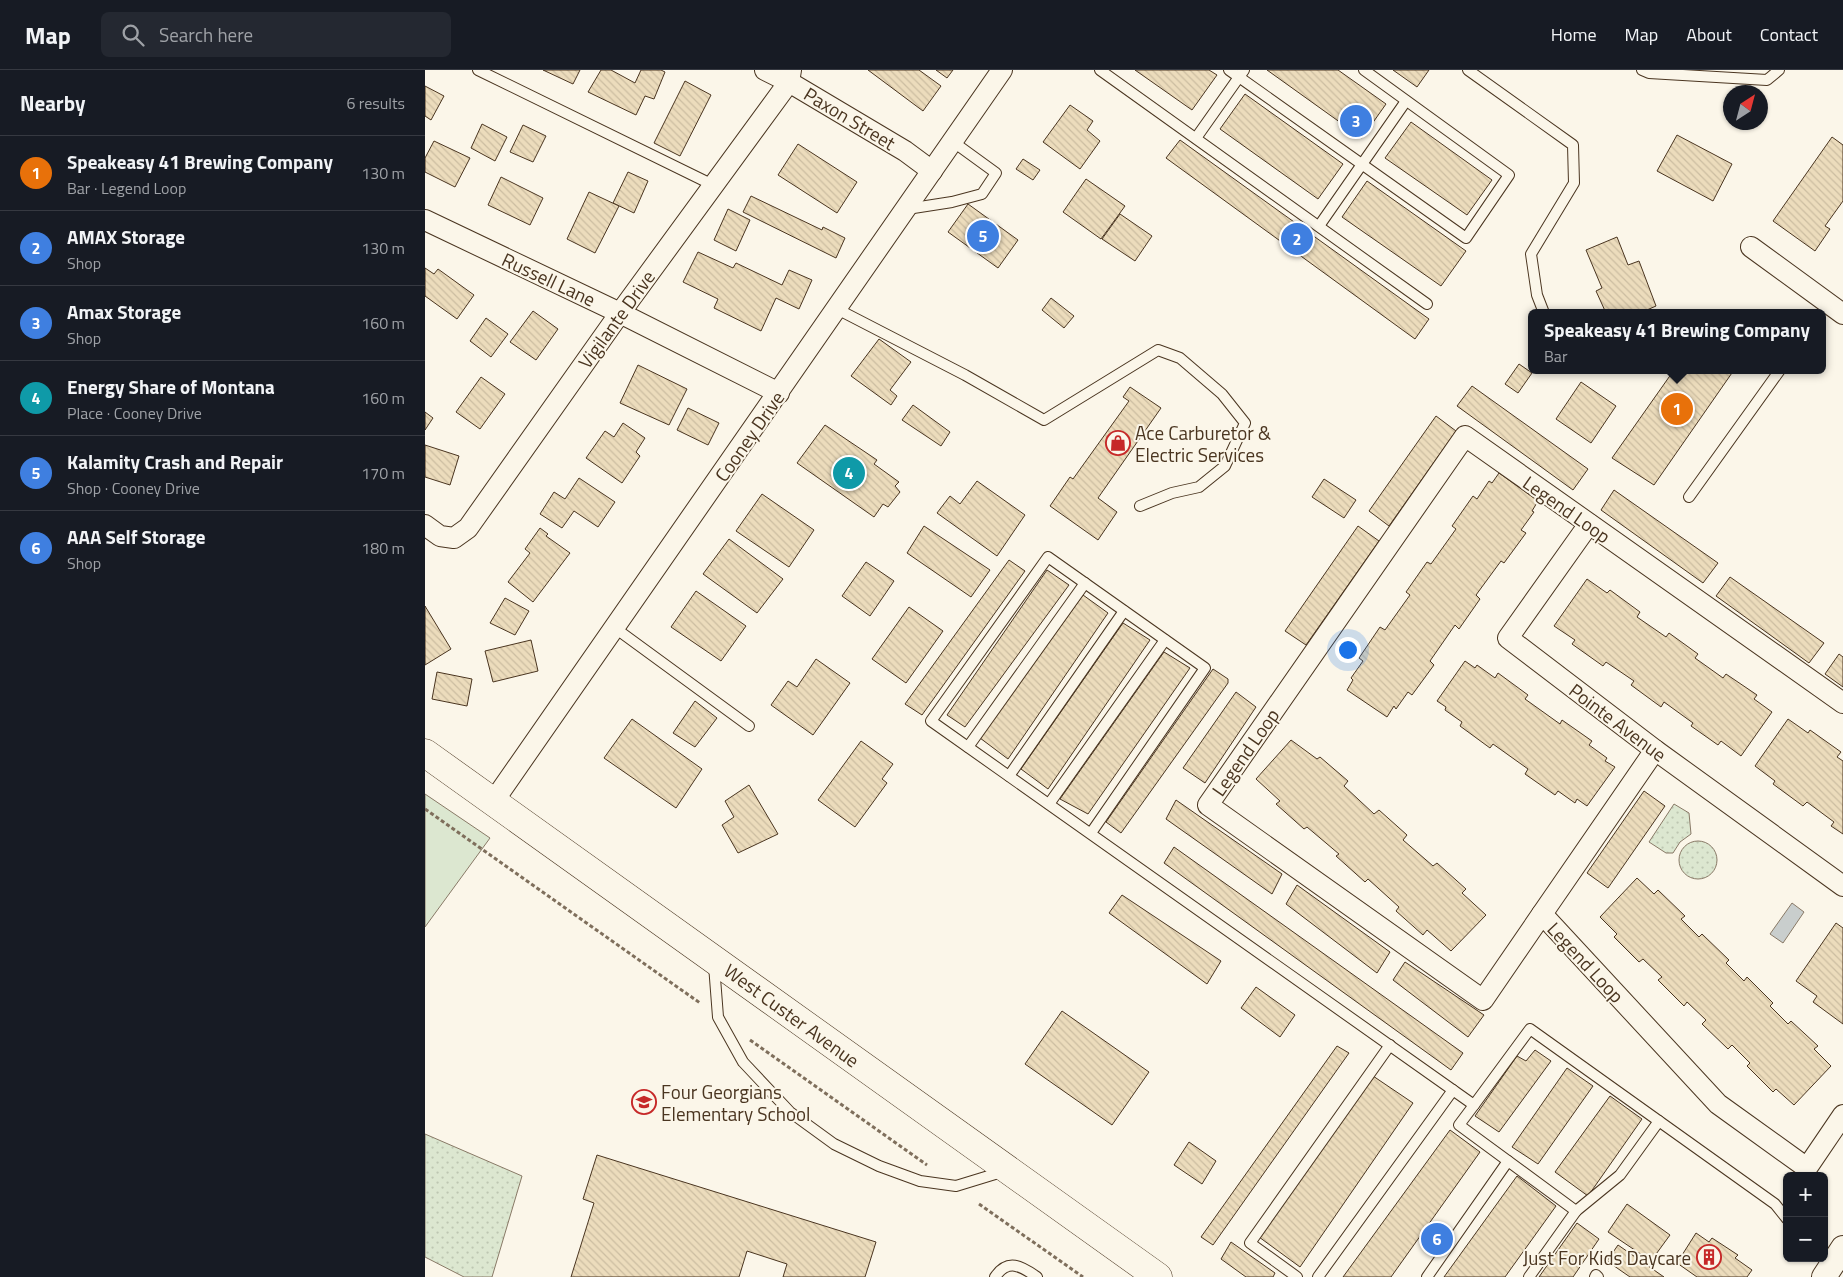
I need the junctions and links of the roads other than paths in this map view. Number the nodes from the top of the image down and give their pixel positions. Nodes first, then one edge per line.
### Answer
1 (478, 70) edge
2 (765, 70) edge
3 (1003, 70) edge
4 (1100, 70) edge
5 (1229, 70) edge
6 (1364, 70) edge
7 (1468, 70) edge
8 (1641, 70) edge
9 (1779, 70) edge
10 (1241, 74) edge
11 (790, 76) edge
12 (1406, 101) junction
13 (1196, 138) junction
14 (953, 142) junction
15 (1361, 164) junction
16 (931, 171) junction
17 (713, 185) junction
18 (906, 209) junction
19 (425, 220) edge
20 (1319, 226) junction
21 (1751, 247) dead end
22 (1427, 304) dead end
23 (837, 309) junction
24 (1542, 309) edge
25 (1830, 310) edge
26 (619, 312) junction
27 (1777, 374) edge
28 (779, 393) junction
29 (1689, 497) dead end
30 (1140, 506) dead end
31 (1589, 524) junction
32 (425, 526) edge
33 (1085, 583) junction
34 (1124, 611) junction
35 (615, 628) junction
36 (1165, 640) junction
37 (1843, 704) edge
38 (749, 726) dead end
39 (968, 747) junction
40 (1655, 750) junction
41 (425, 753) edge
42 (1009, 776) junction
43 (493, 802) junction
44 (1049, 804) junction
45 (1091, 834) junction
46 (1843, 886) edge
47 (1542, 914) junction
48 (713, 958) junction
49 (1390, 1045) junction
50 (1453, 1090) junction
51 (1474, 1105) junction
52 (1843, 1114) edge
53 (1659, 1121) junction
54 (1508, 1161) junction
55 (1009, 1170) junction
56 (1576, 1211) junction
57 (1785, 1217) edge
58 (995, 1277) edge
59 (1037, 1277) edge
60 (1158, 1277) edge
61 (1297, 1277) edge
62 (1318, 1277) edge
63 (1427, 1277) edge
64 (1529, 1277) edge

1 - 17 lane
2 - 11 street, Paxon Street
3 - 14 street, Cooney Drive
4 - 13 lane
5 - 10 lane
6 - 12 lane
7 - 24 lane
8 - 9 lane
10 - 13 lane
10 - 15 lane
11 - 16 street, Paxon Street
11 - 17 street, Vigilante Drive
12 - 15 lane
12 - 15 lane
13 - 20 lane
14 - 16 street, Cooney Drive
14 - 18 lane
15 - 20 lane
16 - 18 street, Cooney Drive
17 - 26 street, Vigilante Drive
18 - 23 street, Cooney Drive
19 - 26 street, Russell Lane
20 - 22 lane
21 - 25 street
23 - 28 street, Cooney Drive
23 - 30 lane
26 - 28 street, Russell Lane
26 - 32 street, Vigilante Drive
27 - 29 lane
28 - 35 street, Cooney Drive
31 - 37 street, Legend Loop
31 - 40 street, Pointe Avenue
31 - 47 street, Legend Loop
33 - 34 lane
33 - 39 lane
33 - 39 lane
34 - 36 lane
34 - 42 lane
35 - 38 lane
35 - 43 street, Cooney Drive
36 - 44 lane
36 - 45 lane
39 - 42 lane
40 - 46 street, Pointe Avenue
40 - 47 street
41 - 43 main road, West Custer Avenue
42 - 44 lane
43 - 48 main road, West Custer Avenue
44 - 45 lane
45 - 49 lane
47 - 52 street, Legend Loop
48 - 55 main road, West Custer Avenue
48 - 55 lane
49 - 50 lane
49 - 61 lane
50 - 51 lane
50 - 62 lane
51 - 53 lane
51 - 54 lane
53 - 56 lane
53 - 57 lane
54 - 56 lane
54 - 63 lane
55 - 60 main road, West Custer Avenue
56 - 64 lane
58 - 59 lane

